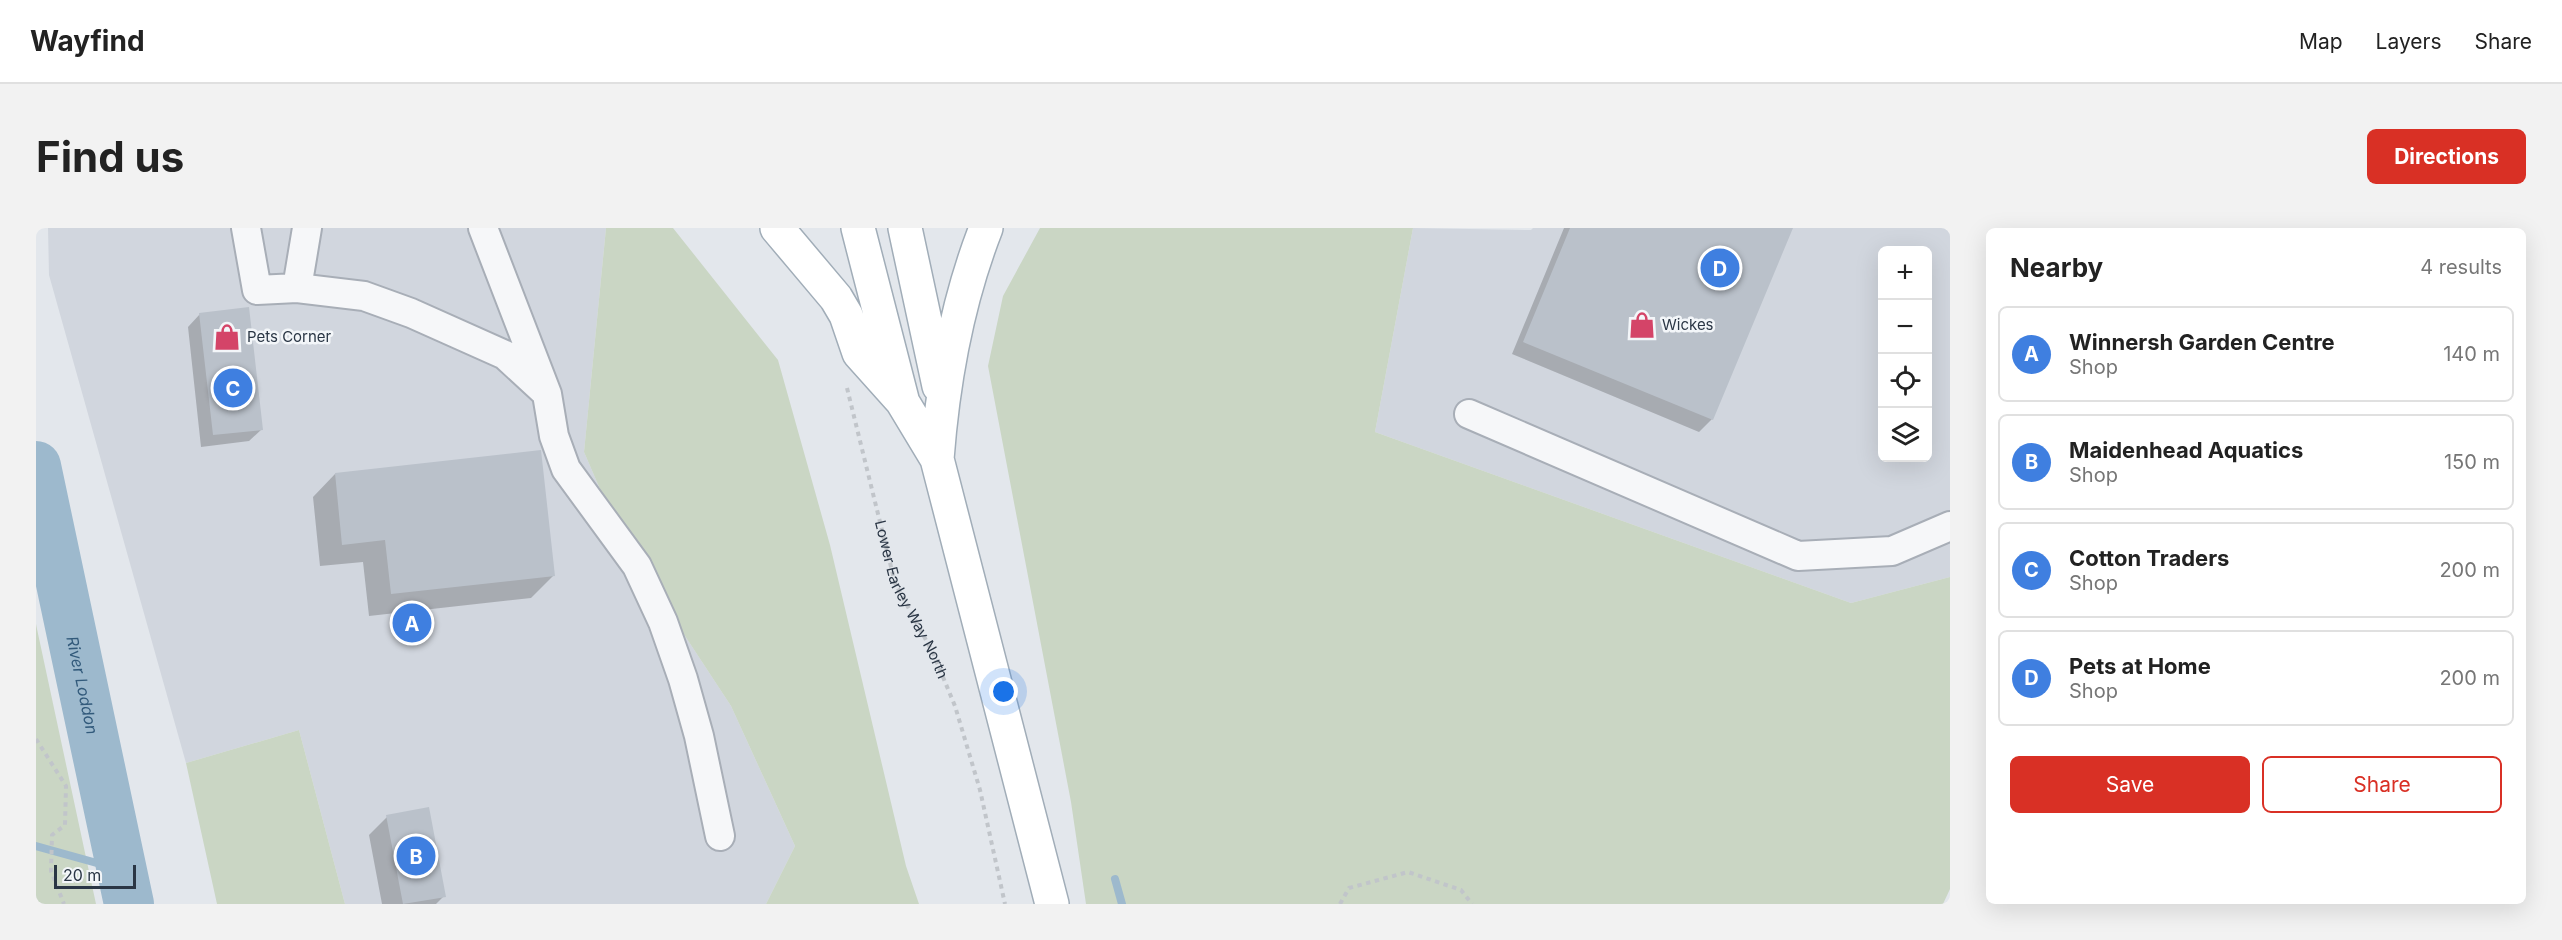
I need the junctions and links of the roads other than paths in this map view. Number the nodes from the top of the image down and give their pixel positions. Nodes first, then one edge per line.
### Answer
1 (246, 228) edge
2 (308, 228) edge
3 (483, 228) edge
4 (777, 228) edge
5 (850, 228) edge
6 (858, 228) edge
7 (863, 228) edge
8 (905, 228) edge
9 (986, 228) edge
10 (297, 288) junction
11 (547, 394) junction
12 (942, 397) junction
13 (902, 401) junction
14 (1469, 414) dead end
15 (937, 459) junction
16 (1950, 526) edge
17 (720, 836) dead end
18 (1052, 904) edge

1 - 10 lane
2 - 10 lane
3 - 11 lane
4 - 13 main road
5 - 6 main road
6 - 7 main road
6 - 13 main road
8 - 12 main road
9 - 12 main road
10 - 11 lane
11 - 17 lane
12 - 15 main road
13 - 15 main road
14 - 16 lane
15 - 18 main road

